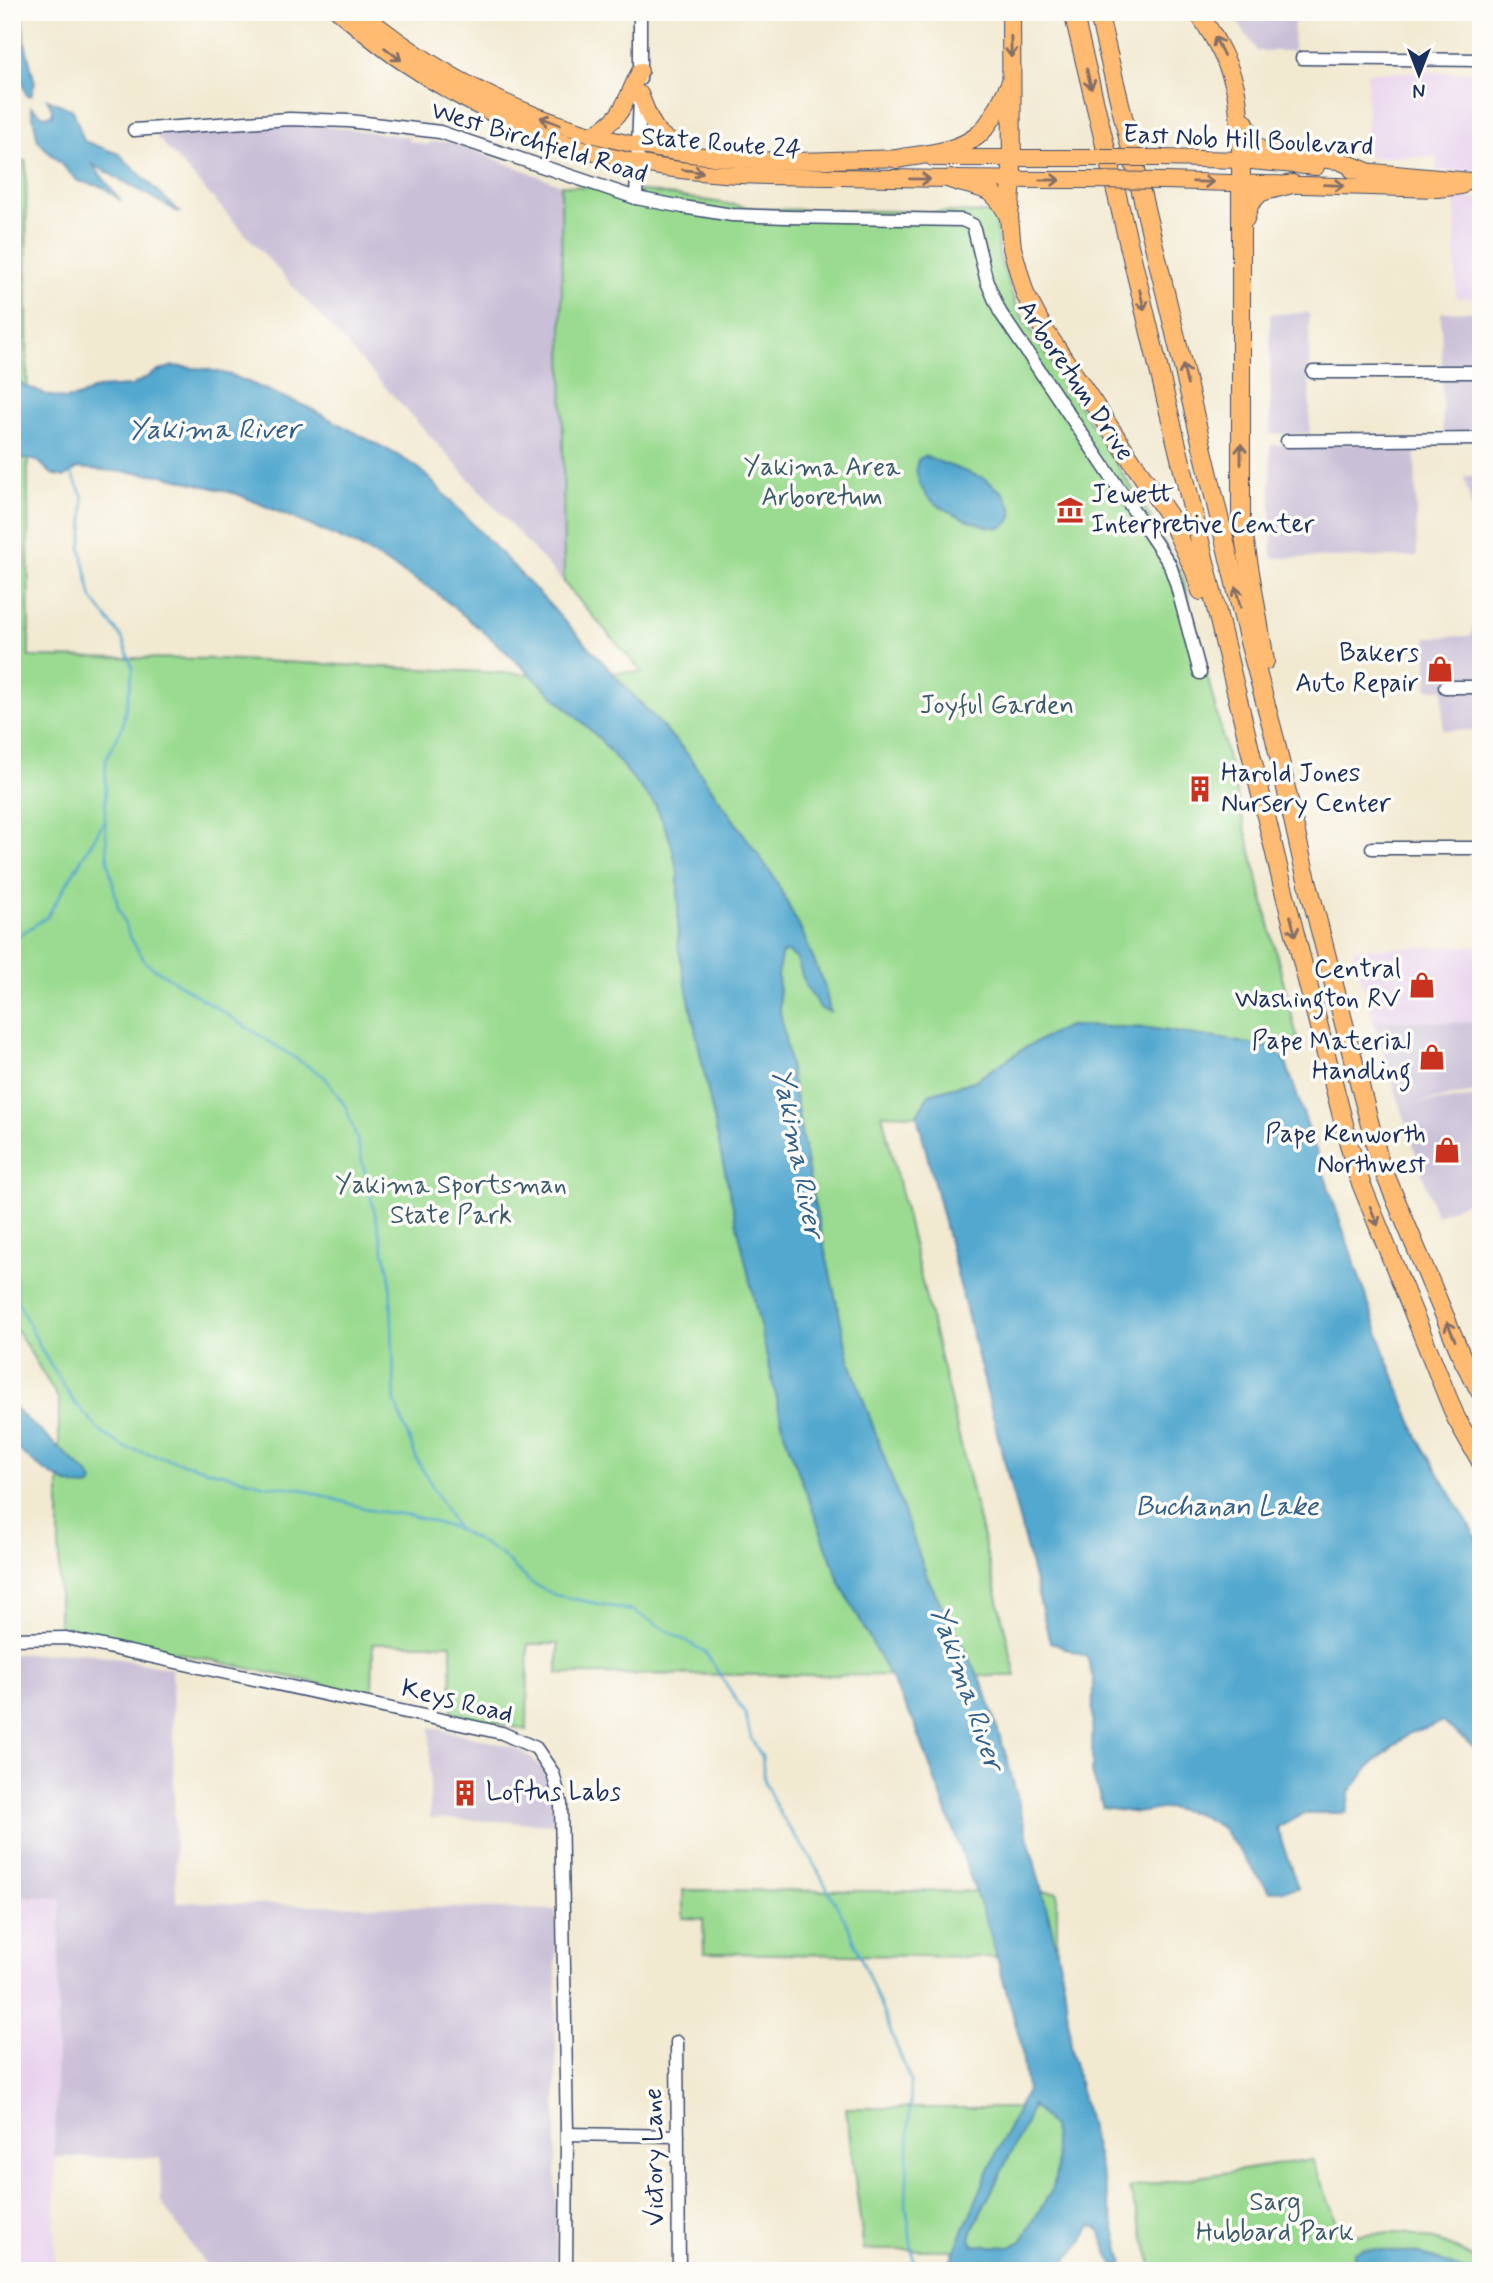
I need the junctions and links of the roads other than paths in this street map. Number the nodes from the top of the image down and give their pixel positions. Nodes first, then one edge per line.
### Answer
1 (339, 12) edge
2 (361, 12) edge
3 (640, 12) edge
4 (1011, 12) edge
5 (1073, 12) edge
6 (1098, 12) edge
7 (1198, 12) edge
8 (1302, 58) dead end
9 (1481, 60) edge
10 (640, 71) junction
11 (1012, 81) junction
12 (1236, 89) junction
13 (640, 94) junction
14 (134, 130) dead end
15 (592, 135) junction
16 (690, 153) junction
17 (639, 155) junction
18 (1012, 156) junction
19 (897, 159) junction
20 (1241, 160) junction
21 (1365, 171) junction
22 (950, 179) junction
23 (1012, 180) junction
24 (1241, 182) junction
25 (1481, 183) edge
26 (1292, 184) junction
27 (636, 198) junction
28 (1009, 217) junction
29 (973, 225) joint
30 (1240, 228) junction
31 (1314, 372) dead end
32 (1481, 372) edge
33 (1481, 439) edge
34 (1287, 441) dead end
35 (1200, 673) dead end
36 (1446, 687) dead end
37 (1481, 687) edge
38 (1372, 848) dead end
39 (1481, 848) edge
40 (1302, 860) junction
41 (1283, 887) junction
42 (1481, 1392) edge
43 (1481, 1462) edge
44 (12, 1639) edge
45 (677, 2042) dead end
46 (567, 2134) junction
47 (678, 2136) junction
48 (566, 2271) edge
49 (679, 2271) edge

1 -> 17 main road, State Route 24
15 -> 2 main road, State Route 24
3 - 10 street
4 -> 11 highway
5 -> 41 highway
40 -> 6 highway
12 -> 7 highway
8 - 9 street
10 - 13 street
10 - 15 main road
11 - 18 highway
11 - 19 highway
12 - 20 highway
12 - 21 highway
13 - 16 main road
13 - 17 street
14 - 27 street, West Birchfield Road
15 - 17 main road, State Route 24
16 - 17 main road, State Route 24
16 - 19 main road, State Route 24
17 -> 22 main road, State Route 24
17 - 27 street
18 - 19 main road, State Route 24
18 - 20 main road, East Nob Hill Boulevard, bridge
18 - 23 highway
20 - 21 main road, East Nob Hill Boulevard
20 - 24 highway
21 - 25 main road, East Nob Hill Boulevard
22 - 23 main road, State Route 24
22 - 28 highway
23 -> 24 main road, East Nob Hill Boulevard, bridge
23 - 28 highway
24 - 26 main road, East Nob Hill Boulevard
24 - 30 highway
26 -> 25 main road, East Nob Hill Boulevard
26 - 30 highway
27 - 29 street, West Birchfield Road
28 - 41 highway
29 - 35 street, Arboretum Drive
40 -> 30 highway
31 - 32 street
33 - 34 street
36 - 37 street
38 - 39 street
42 -> 40 highway
41 -> 43 highway
44 - 46 street, Keys Road
45 - 47 street, Victory Lane
46 - 47 street
46 - 48 street, Keys Road
47 - 49 street, Victory Lane

